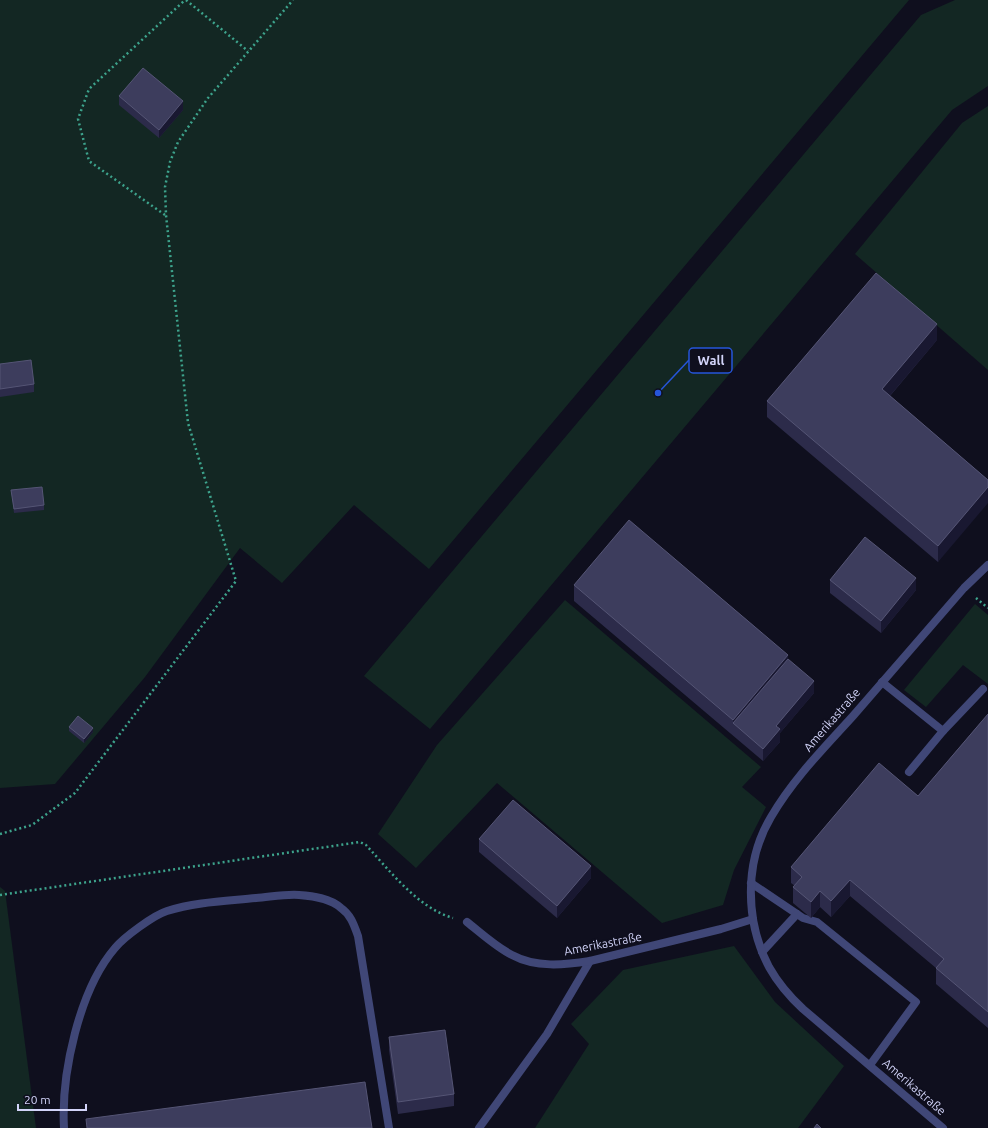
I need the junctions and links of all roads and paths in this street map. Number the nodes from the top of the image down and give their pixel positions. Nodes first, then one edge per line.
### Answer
1 (186, 0) edge
2 (293, 0) edge
3 (248, 51) junction
4 (166, 215) junction
5 (988, 565) edge
6 (882, 682) junction
7 (983, 689) dead end
8 (943, 731) junction
9 (909, 772) dead end
10 (0, 834) edge
11 (751, 884) junction
12 (0, 895) edge
13 (797, 914) junction
14 (753, 920) junction
15 (467, 922) joint
16 (762, 952) junction
17 (590, 961) junction
18 (870, 1065) junction
19 (64, 1128) edge
20 (389, 1128) edge
21 (480, 1128) edge
22 (943, 1128) edge

1 - 3 path
1 - 4 path
2 - 3 path
3 - 4 path
4 - 10 path
5 - 6 street, Amerikastraße
6 - 8 street
6 - 11 street, Amerikastraße
7 - 8 street
8 - 9 street
11 - 13 street
11 - 14 street, Amerikastraße
12 - 15 path
13 - 16 street
13 - 18 street
14 - 16 street, Amerikastraße
14 - 17 street, Amerikastraße
15 - 17 street, Amerikastraße
16 - 18 street, Amerikastraße
17 - 21 street
18 - 22 street, Amerikastraße
19 - 20 street

